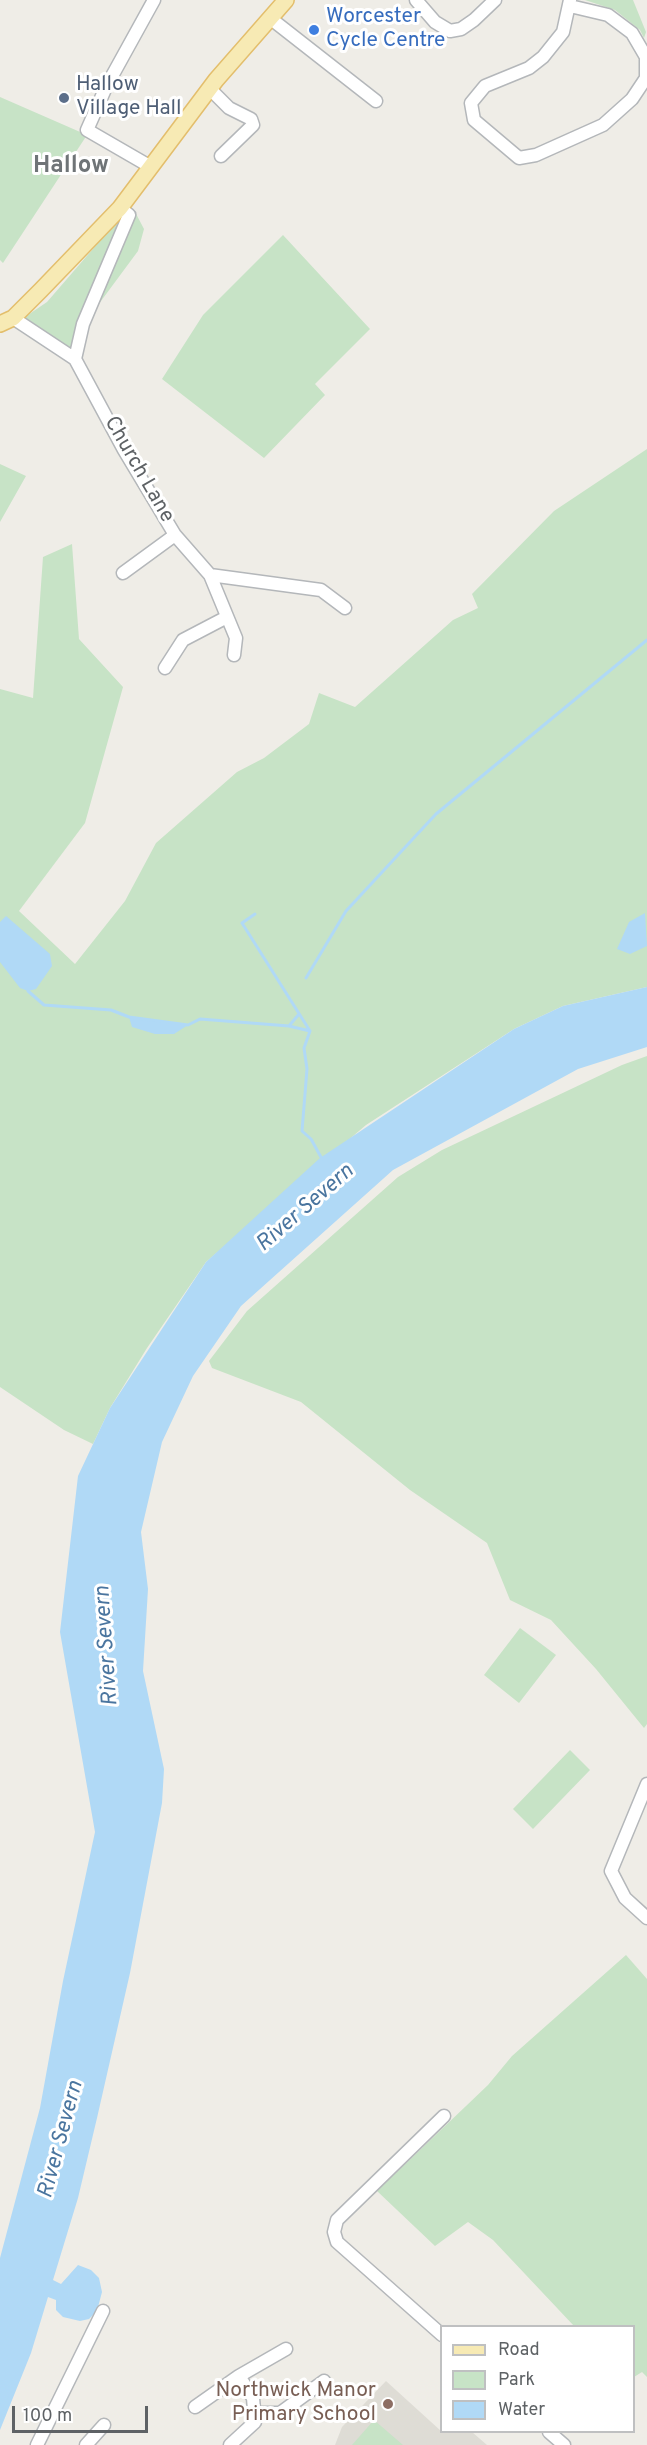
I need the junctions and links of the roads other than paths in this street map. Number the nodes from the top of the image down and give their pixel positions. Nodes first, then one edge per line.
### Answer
1 (154, 0) edge
2 (286, 0) edge
3 (416, 0) edge
4 (495, 0) edge
5 (570, 3) edge
6 (270, 18) junction
7 (209, 88) junction
8 (376, 101) dead end
9 (221, 156) dead end
10 (151, 167) junction
11 (120, 208) junction
12 (6, 321) edge
13 (75, 359) junction
14 (176, 535) junction
15 (123, 573) dead end
16 (210, 575) junction
17 (345, 608) dead end
18 (226, 617) junction
19 (234, 655) dead end
20 (165, 668) dead end
21 (647, 1784) edge
22 (647, 1918) edge
23 (444, 2116) dead end
24 (103, 2312) dead end
25 (440, 2334) edge
26 (286, 2349) dead end
27 (239, 2376) junction
28 (324, 2380) dead end
29 (195, 2407) dead end
30 (254, 2413) junction
31 (104, 2425) dead end
32 (550, 2433) edge
33 (37, 2445) edge
34 (86, 2445) edge
35 (230, 2445) edge
36 (564, 2445) edge

1 - 10 street
2 - 6 main road
3 - 4 street
5 - 5 street
6 - 7 main road
6 - 8 street
7 - 9 street
7 - 10 main road
10 - 11 main road
11 - 12 main road
11 - 13 street
12 - 13 street, Church Lane
13 - 14 street, Church Lane
14 - 15 street
14 - 16 street, Church Lane
16 - 17 street
16 - 18 street, Church Lane
18 - 19 street, Church Lane
18 - 20 street
21 - 22 street
23 - 25 street
24 - 33 street
26 - 27 street
27 - 29 street
27 - 30 street
28 - 30 street
30 - 35 street
31 - 34 street
32 - 36 street

